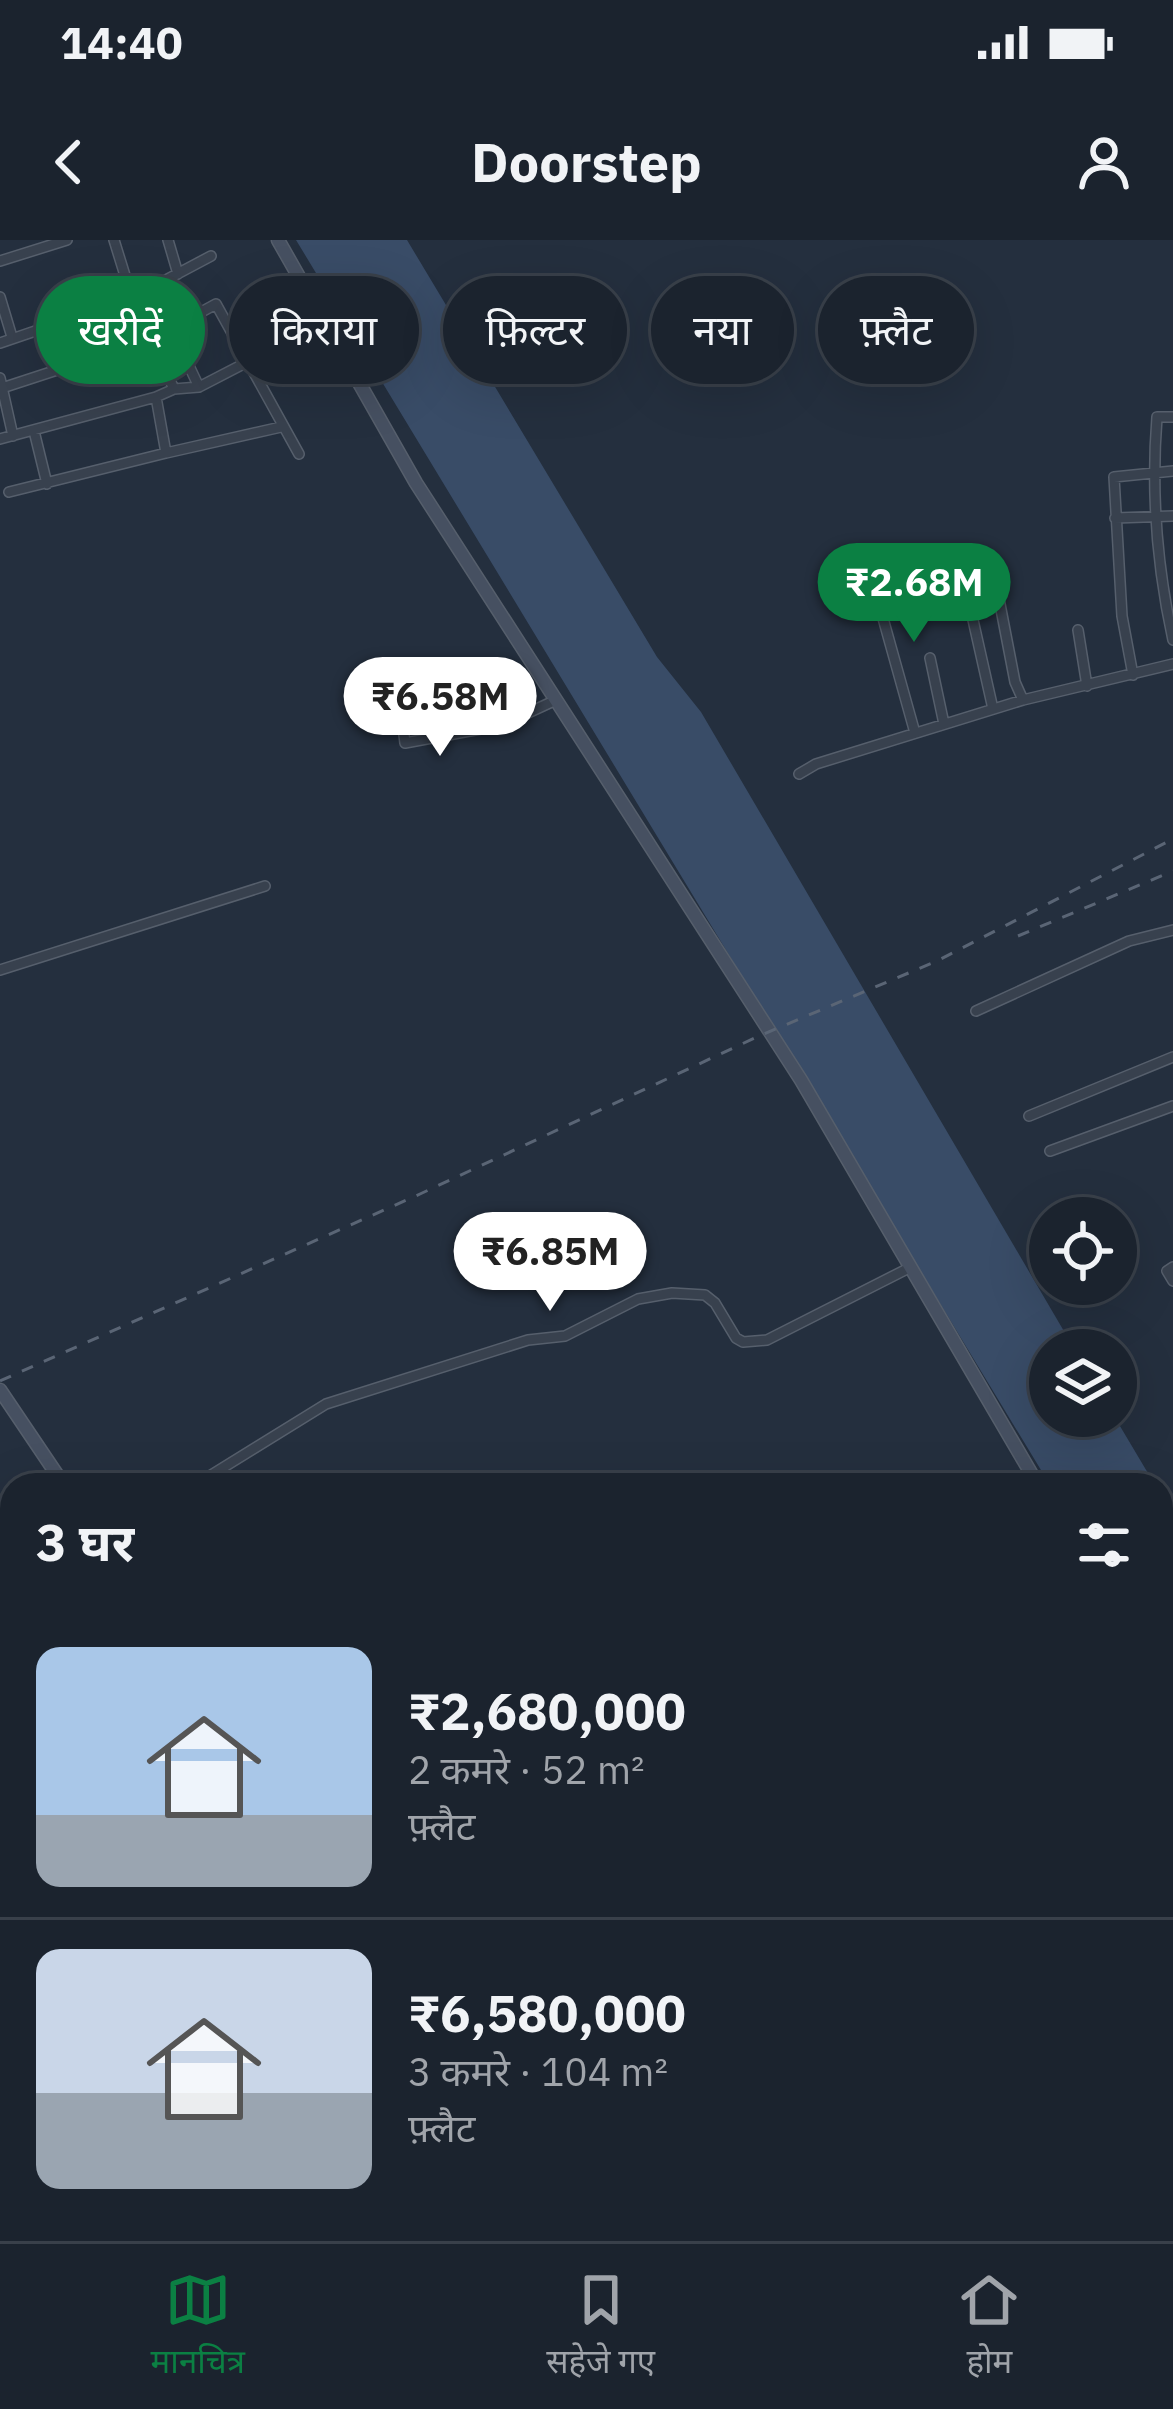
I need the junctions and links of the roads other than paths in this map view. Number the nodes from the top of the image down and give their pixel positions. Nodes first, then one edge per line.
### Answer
1 (67, 240) edge
2 (114, 240) edge
3 (168, 240) edge
4 (278, 240) edge
5 (211, 256) dead end
6 (0, 261) edge
7 (178, 274) junction
8 (125, 276) edge
9 (174, 276) edge
10 (0, 297) edge
11 (205, 310) edge
12 (229, 327) edge
13 (36, 330) edge
14 (12, 338) junction
15 (0, 344) edge
16 (36, 373) edge
17 (229, 373) edge
18 (1, 383) edge
19 (172, 384) edge
20 (198, 384) edge
21 (260, 384) edge
22 (199, 387) junction
23 (174, 389) junction
24 (156, 397) junction
25 (1173, 417) edge
26 (281, 427) junction
27 (34, 430) junction
28 (13, 436) junction
29 (0, 440) edge
30 (166, 453) junction
31 (299, 454) dead end
32 (1173, 471) edge
33 (1156, 472) junction
34 (46, 484) junction
35 (9, 492) dead end
36 (1173, 516) edge
37 (1115, 518) junction
38 (1156, 518) junction
39 (960, 562) dead end
40 (869, 568) dead end
41 (999, 599) dead end
42 (1078, 630) dead end
43 (1173, 640) edge
44 (930, 658) dead end
45 (1173, 664) edge
46 (1133, 675) junction
47 (397, 680) dead end
48 (1087, 686) junction
49 (556, 700) junction
50 (1023, 700) junction
51 (993, 710) junction
52 (944, 724) junction
53 (915, 733) junction
54 (799, 774) dead end
55 (265, 886) dead end
56 (1173, 930) edge
57 (0, 970) edge
58 (976, 1011) dead end
59 (1173, 1057) edge
60 (1173, 1106) edge
61 (1029, 1116) dead end
62 (1050, 1151) dead end
63 (910, 1267) junction
64 (1173, 1267) edge
65 (1173, 1281) edge
66 (0, 1390) edge
67 (56, 1473) edge
68 (214, 1473) edge
69 (1031, 1473) edge

1 - 6 street
2 - 8 street
3 - 7 street
4 - 49 street
5 - 7 street
7 - 9 street
10 - 14 street
11 - 12 street
13 - 14 street
14 - 15 street
16 - 18 street
17 - 22 street
18 - 28 street
19 - 23 street
20 - 22 street
21 - 26 street
22 - 23 street
23 - 24 street
24 - 27 street
24 - 30 street
25 - 33 street
26 - 30 street
26 - 31 street
27 - 28 street
27 - 34 street
28 - 29 street
30 - 34 street
32 - 33 street
33 - 37 street
33 - 38 street
34 - 35 street
36 - 38 street
37 - 38 street
37 - 46 street
38 - 43 street
39 - 51 street
40 - 53 street
41 - 50 street
42 - 48 street
44 - 52 street
45 - 46 street
46 - 48 street
47 - 49 street
48 - 50 street
49 - 63 street
50 - 51 street
51 - 52 street
52 - 53 street
53 - 54 street
55 - 57 street
56 - 58 street
59 - 61 street
60 - 62 street
63 - 68 street
63 - 69 street
64 - 65 street
66 - 67 street

